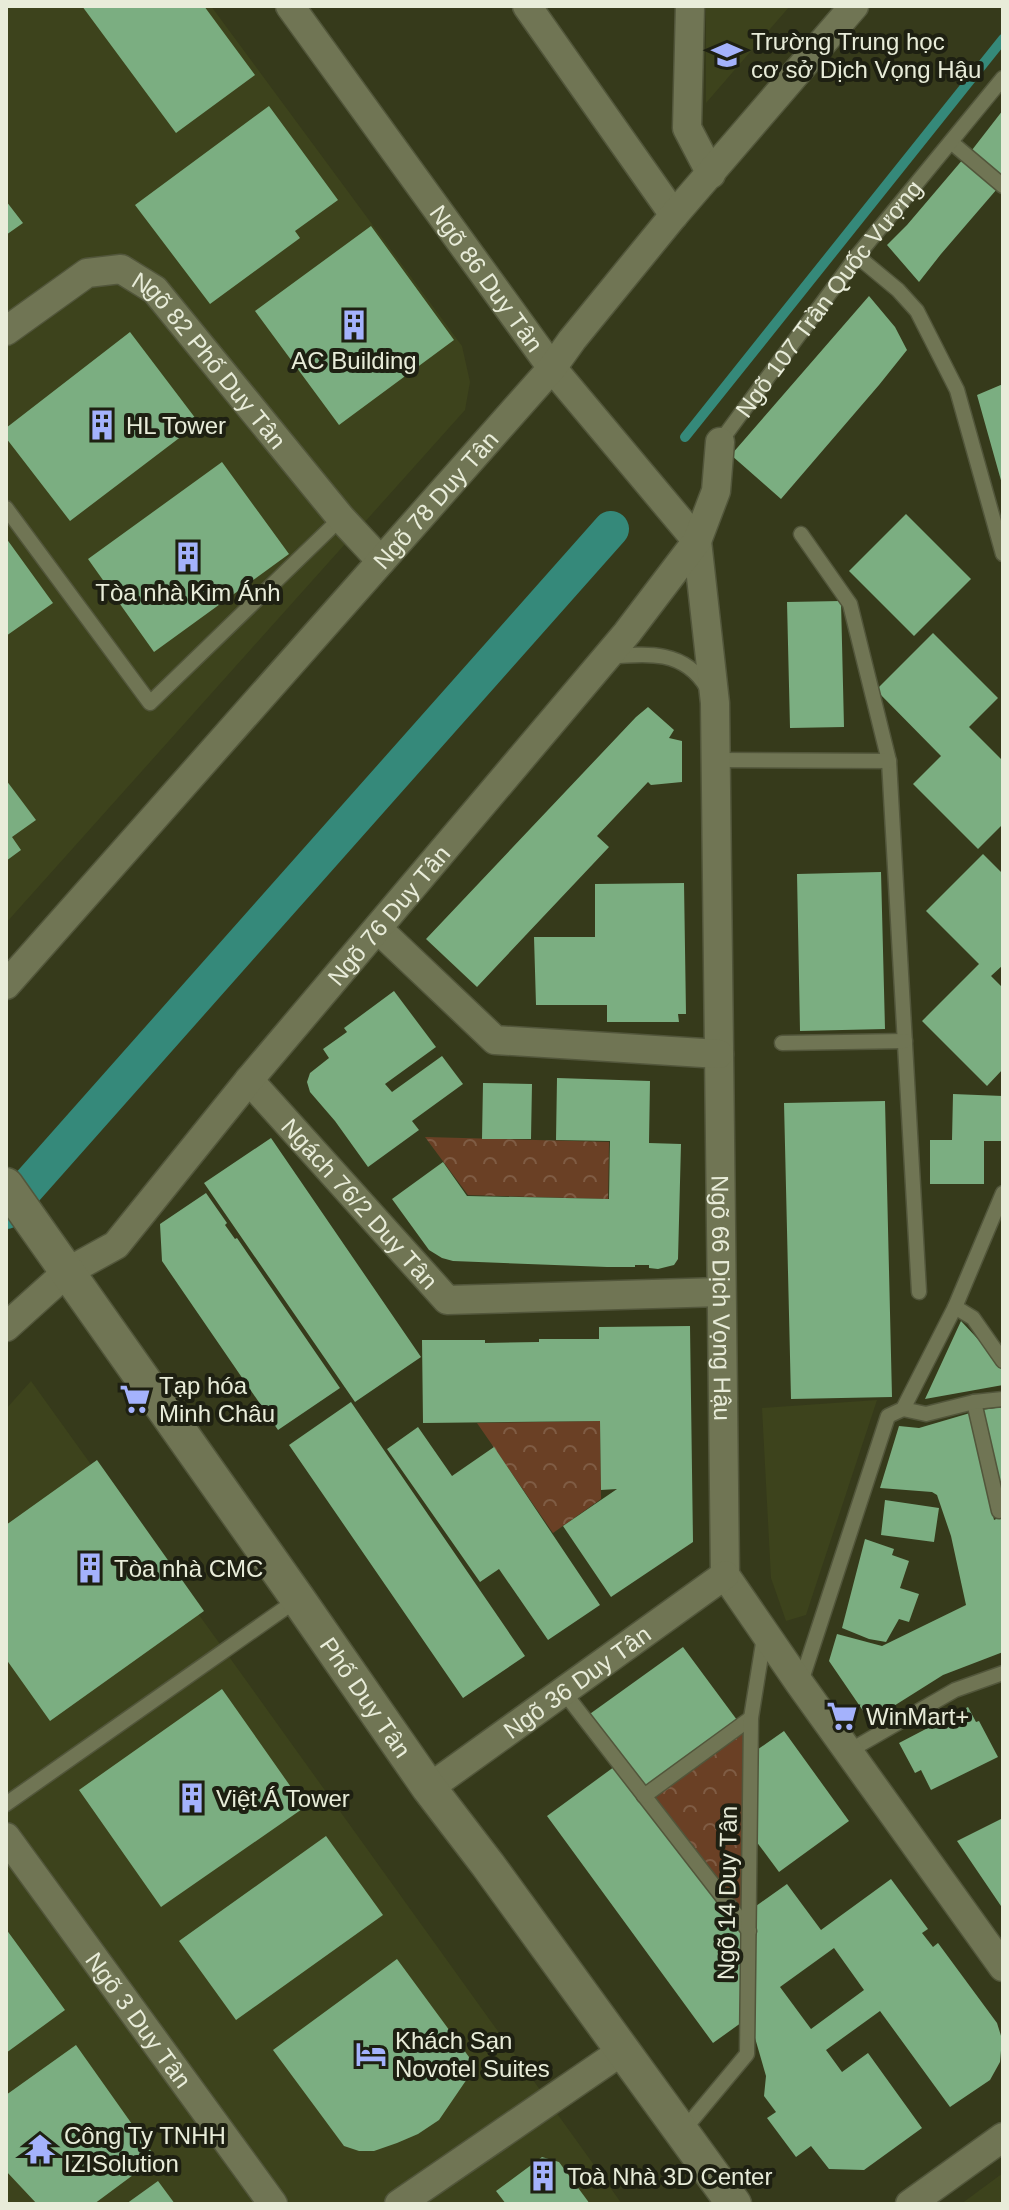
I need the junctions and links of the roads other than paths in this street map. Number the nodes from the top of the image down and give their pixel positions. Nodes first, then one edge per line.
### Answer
1 (290, 6) edge
2 (527, 6) edge
3 (690, 6) edge
4 (854, 6) edge
5 (1003, 78) edge
6 (951, 142) junction
7 (711, 174) junction
8 (1003, 186) edge
9 (674, 215) junction
10 (857, 256) junction
11 (6, 331) edge
12 (552, 368) junction
13 (720, 442) joint
14 (6, 508) edge
15 (341, 518) junction
16 (999, 518) edge
17 (801, 534) dead end
18 (697, 541) junction
19 (1003, 554) edge
20 (381, 561) junction
21 (606, 658) junction
22 (715, 703) junction
23 (715, 760) junction
24 (889, 761) junction
25 (378, 929) junction
26 (6, 985) edge
27 (905, 1041) junction
28 (782, 1043) dead end
29 (719, 1054) junction
30 (249, 1080) junction
31 (6, 1185) edge
32 (1003, 1193) edge
33 (58, 1259) junction
34 (721, 1292) junction
35 (919, 1292) dead end
36 (955, 1307) junction
37 (6, 1327) edge
38 (1003, 1361) edge
39 (1003, 1399) edge
40 (974, 1402) junction
41 (903, 1409) junction
42 (999, 1511) dead end
43 (725, 1575) junction
44 (298, 1599) junction
45 (766, 1631) junction
46 (1003, 1673) edge
47 (800, 1684) junction
48 (563, 1691) junction
49 (751, 1718) junction
50 (849, 1751) junction
51 (429, 1788) junction
52 (644, 1796) junction
53 (6, 1804) edge
54 (6, 1837) edge
55 (749, 1931) junction
56 (1003, 1967) edge
57 (622, 2051) junction
58 (682, 2132) junction
59 (1003, 2137) edge
60 (273, 2204) edge
61 (399, 2204) edge
62 (734, 2204) edge
63 (910, 2204) edge

1 - 12 street, Ngõ 86 Duy Tân
2 - 9 street
3 - 7 street
4 - 7 street, Ngõ 78 Duy Tân
5 - 6 lane, Ngõ 107 Trần Quốc Vượng
6 - 8 lane
6 - 10 lane, Ngõ 107 Trần Quốc Vượng
7 - 9 street, Ngõ 78 Duy Tân
9 - 12 street, Ngõ 78 Duy Tân
10 - 13 lane, Ngõ 107 Trần Quốc Vượng
10 - 16 lane
11 - 15 street, Ngõ 82 Phố Duy Tân
12 - 18 street, Ngõ 86 Duy Tân
12 - 20 street, Ngõ 78 Duy Tân
13 - 18 street, Ngõ 107 Trần Quốc Vượng
14 - 15 lane
15 - 20 street, Ngõ 82 Phố Duy Tân
16 - 19 lane
17 - 24 lane
18 - 21 street, Ngõ 76 Duy Tân
18 - 22 street, Ngõ 66 Dịch Vọng Hậu
20 - 26 street, Ngõ 78 Duy Tân
21 - 22 lane
21 - 25 street, Ngõ 76 Duy Tân
22 - 23 street, Ngõ 66 Dịch Vọng Hậu
23 - 24 lane
23 - 29 street, Ngõ 66 Dịch Vọng Hậu
24 - 27 lane
25 - 29 street
25 - 30 street, Ngõ 76 Duy Tân
27 - 28 lane
27 - 35 lane
29 - 34 street, Ngõ 66 Dịch Vọng Hậu
30 - 33 street, Ngõ 76 Duy Tân
30 - 34 street, Ngách 76/2 Duy Tân
31 - 33 street, Phố Duy Tân
32 - 36 lane
33 - 37 street, Ngõ 76 Duy Tân
33 - 44 street, Phố Duy Tân
34 - 43 street, Ngõ 66 Dịch Vọng Hậu
36 - 38 lane
36 - 41 lane
39 - 40 lane
40 - 41 lane
40 - 42 lane
41 - 47 lane
43 - 45 street
43 - 48 street, Ngõ 36 Duy Tân
44 - 51 street, Phố Duy Tân
44 - 53 lane
45 - 47 street
45 - 49 lane, Ngõ 14 Duy Tân
46 - 50 lane
47 - 50 street
48 - 51 street, Ngõ 36 Duy Tân
48 - 52 lane
49 - 52 lane
49 - 55 lane, Ngõ 14 Duy Tân
50 - 56 street
51 - 57 street, Phố Duy Tân
52 - 55 lane
54 - 60 street, Ngõ 3 Duy Tân
55 - 58 lane, Ngõ 14 Duy Tân
57 - 58 street, Phố Duy Tân
57 - 61 street
58 - 62 street, Phố Duy Tân
59 - 63 street

